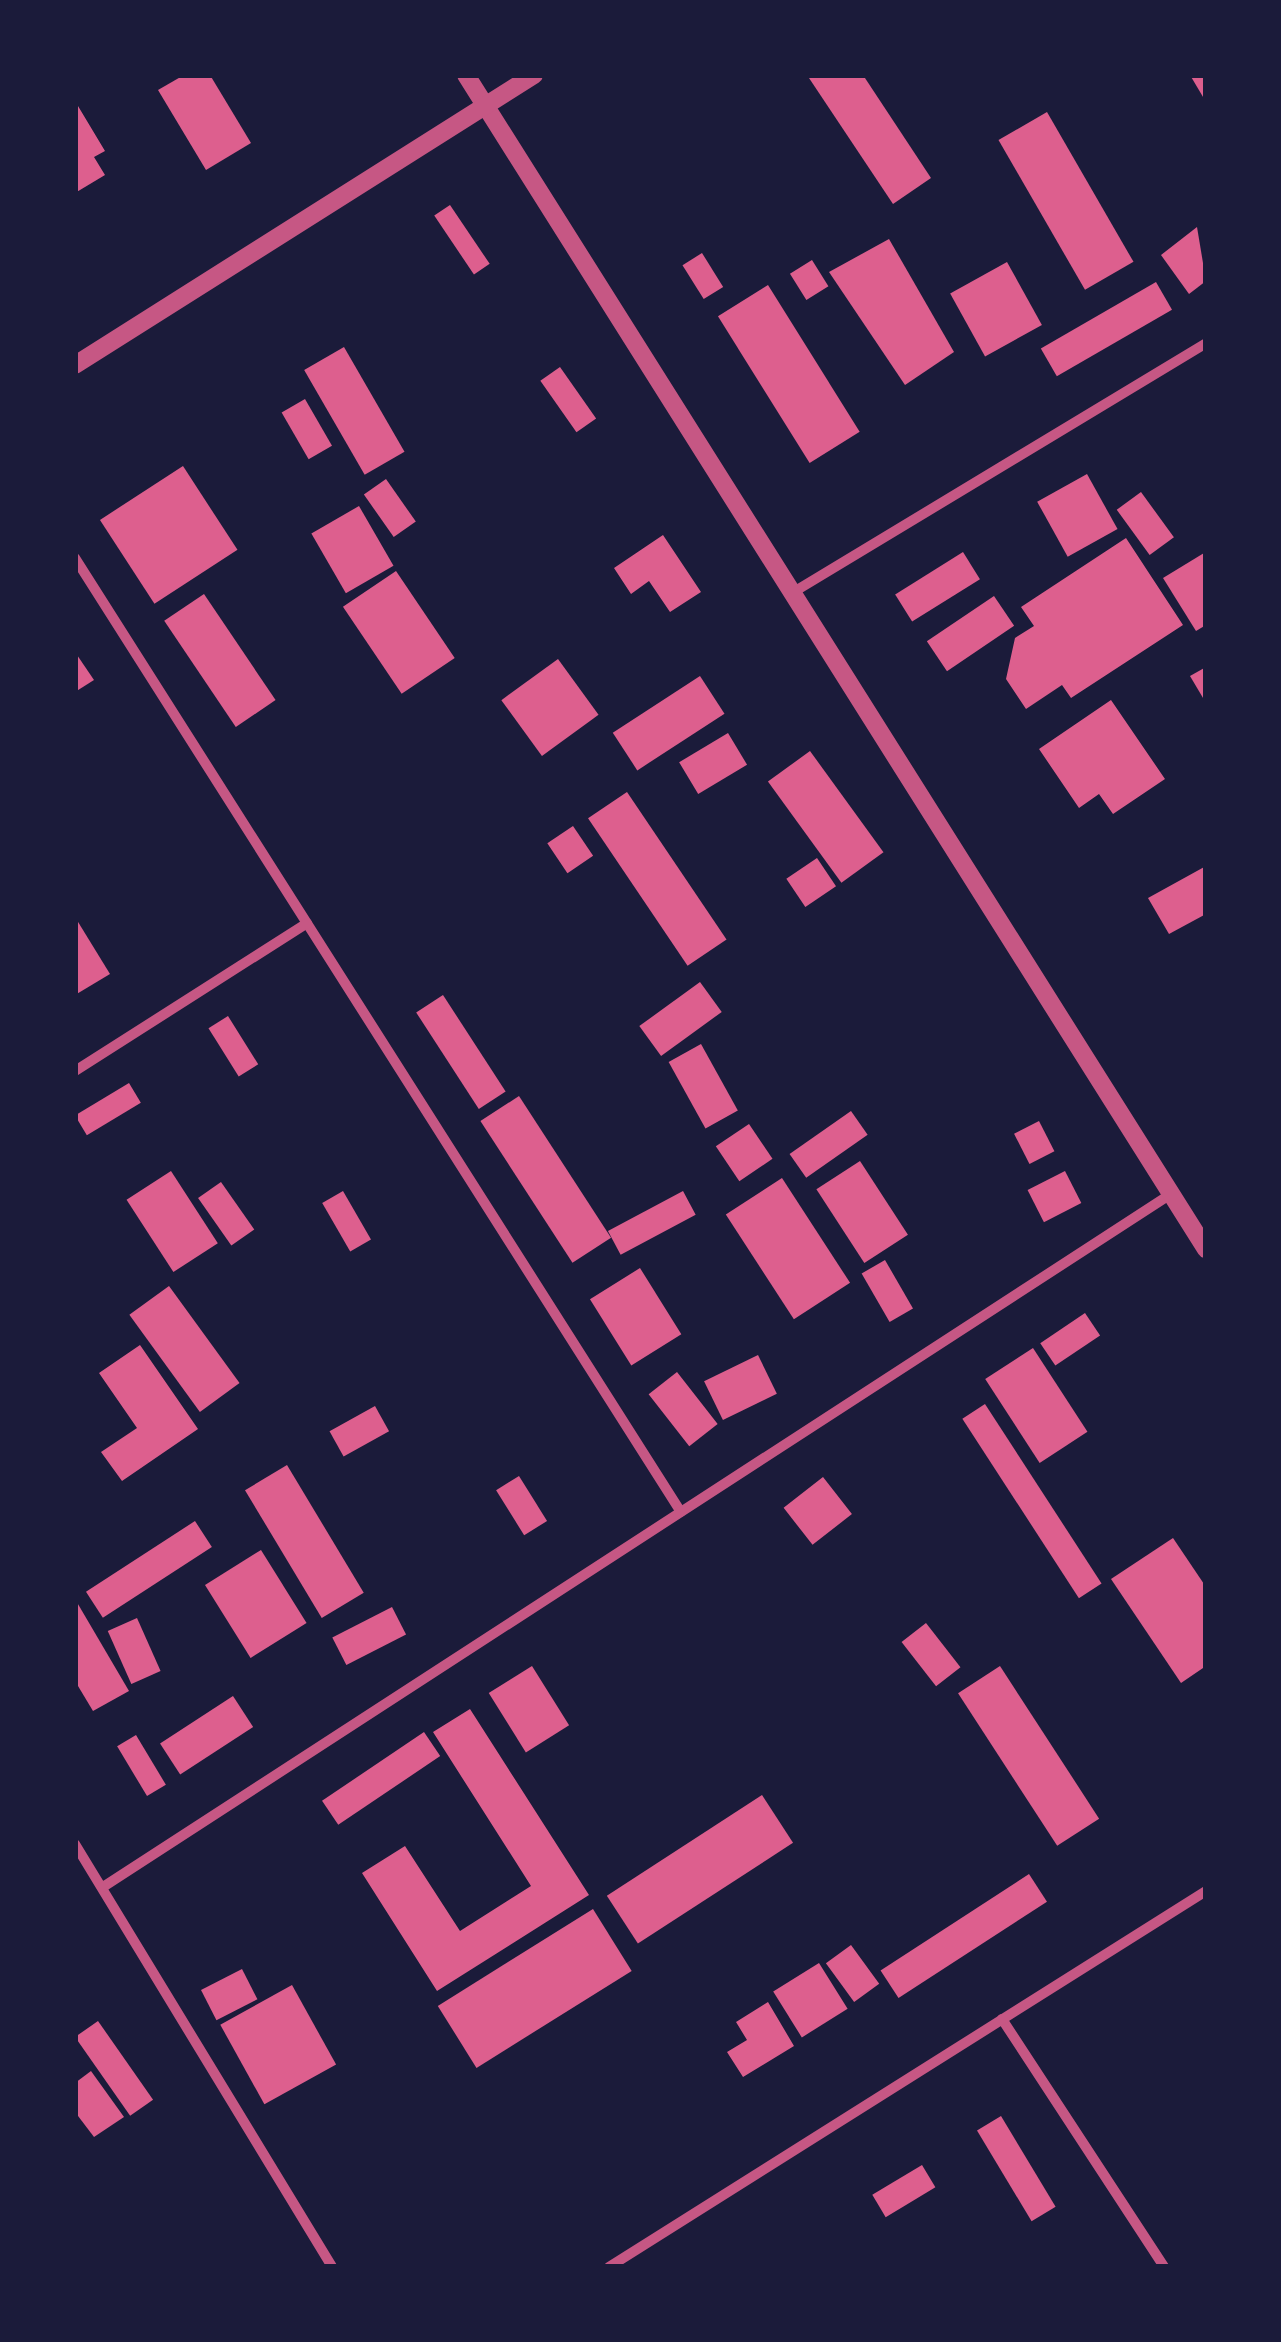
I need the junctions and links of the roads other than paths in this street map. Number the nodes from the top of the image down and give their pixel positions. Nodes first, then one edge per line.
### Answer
1 (466, 75) edge
2 (534, 75) edge
3 (485, 106) junction
4 (1206, 344) edge
5 (75, 365) edge
6 (75, 558) edge
7 (792, 593) junction
8 (307, 923) junction
9 (75, 1071) edge
10 (1170, 1194) junction
11 (1206, 1249) edge
12 (681, 1512) junction
13 (75, 1844) edge
14 (102, 1887) junction
15 (1206, 1891) edge
16 (1002, 2020) junction
17 (332, 2267) edge
18 (609, 2267) edge
19 (1164, 2267) edge

1 - 3 street
2 - 3 street
3 - 5 street
3 - 7 street
4 - 7 street
6 - 8 street
7 - 10 street
8 - 9 street
8 - 12 street
10 - 11 street
10 - 12 street
12 - 14 street
13 - 14 street
14 - 17 street
15 - 16 street
16 - 18 street
16 - 19 street

